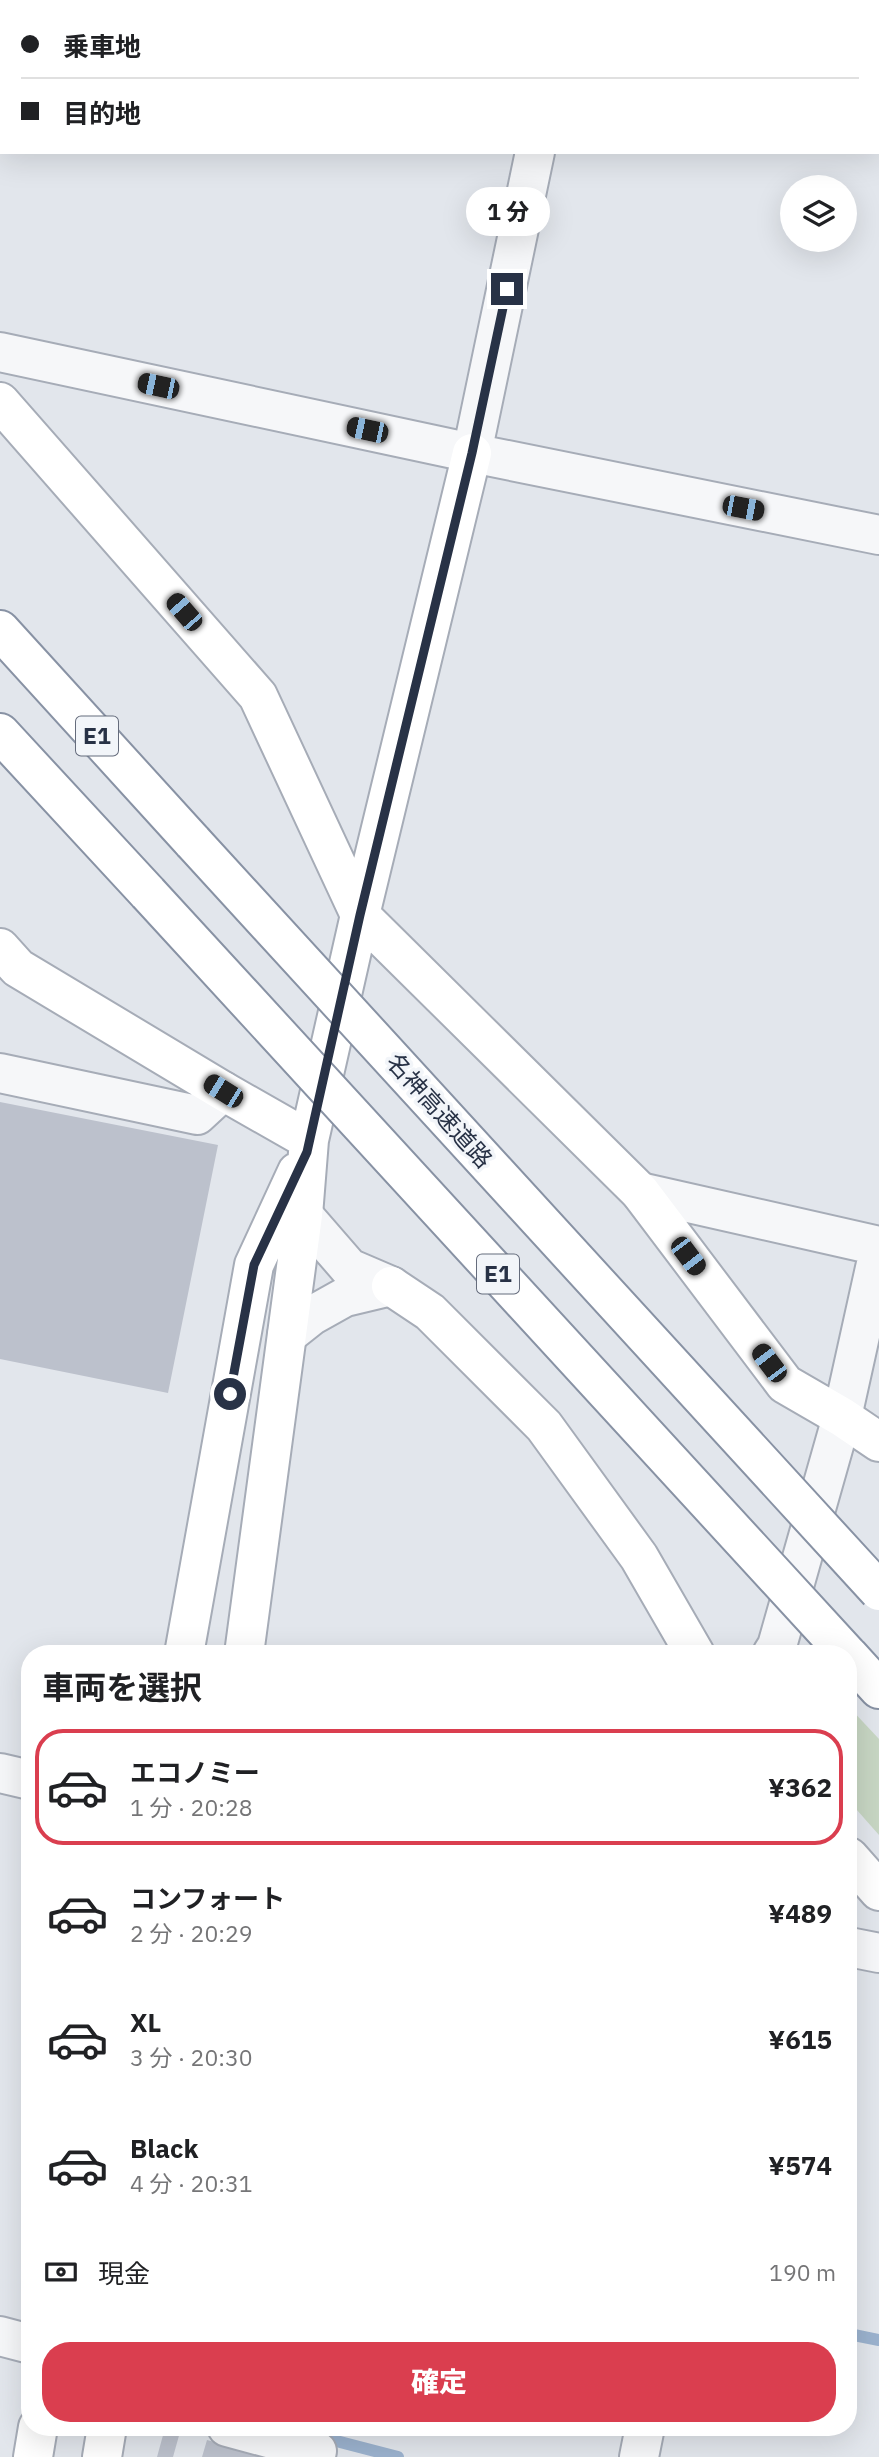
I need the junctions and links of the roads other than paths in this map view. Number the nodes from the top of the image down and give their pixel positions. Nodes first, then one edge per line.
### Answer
1 (536, 154) edge
2 (0, 352) edge
3 (0, 402) edge
4 (472, 453) junction
5 (879, 535) edge
6 (0, 630) edge
7 (0, 733) edge
8 (360, 915) junction
9 (0, 948) edge
10 (0, 1073) edge
11 (223, 1091) junction
12 (308, 1146) junction
13 (640, 1192) junction
14 (303, 1215) junction
15 (879, 1248) edge
16 (391, 1286) junction
17 (288, 1335) junction
18 (842, 1417) junction
19 (879, 1442) edge
20 (879, 1591) edge
21 (186, 1645) edge
22 (245, 1645) edge
23 (690, 1645) edge
24 (777, 1645) edge
25 (839, 1645) edge
26 (857, 1665) edge
27 (879, 1689) edge
28 (0, 1773) edge
29 (21, 1778) edge
30 (857, 1866) edge
31 (879, 1891) edge
32 (857, 1949) edge
33 (879, 1953) edge
34 (0, 2336) edge
35 (21, 2342) edge
36 (36, 2436) edge
37 (106, 2436) edge
38 (261, 2436) edge
39 (643, 2436) edge
40 (317, 2451) dead end
41 (33, 2457) edge
42 (102, 2457) edge
43 (639, 2457) edge

1 - 4 street
2 - 4 street
3 - 8 main road
4 - 5 street
4 - 8 main road
6 - 20 main road, 名神高速道路 / E1, bridge
7 - 25 main road, E1, bridge
8 - 12 main road
8 - 13 main road
9 - 11 main road
10 - 11 street
11 - 12 main road
12 - 14 main road
12 - 21 main road
13 - 15 street
13 - 18 main road
14 - 16 street
14 - 17 main road
15 - 18 street
16 - 17 street
16 - 23 main road
17 - 22 main road
18 - 19 main road
18 - 24 street
26 - 27 main road, E1
28 - 29 street
30 - 31 main road
32 - 33 street
34 - 35 street
36 - 41 main road
37 - 42 main road
38 - 40 street
39 - 43 street

